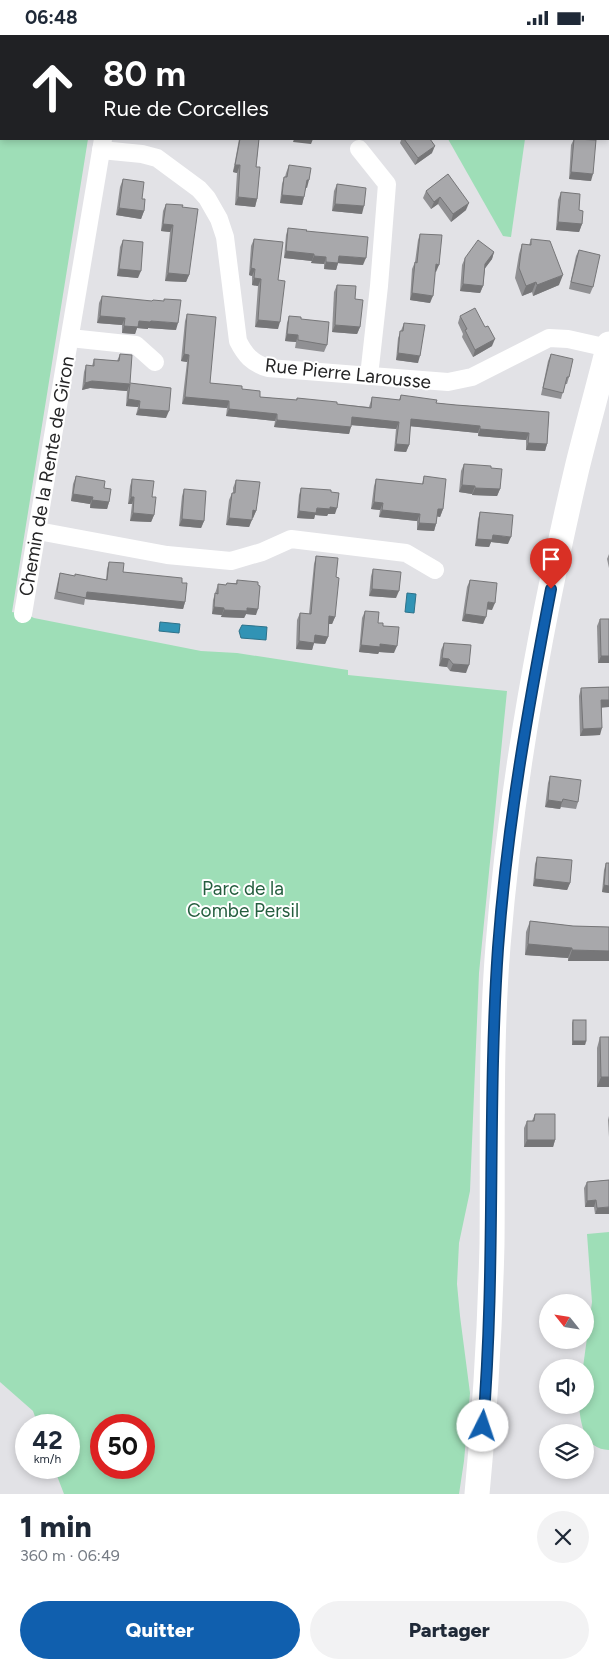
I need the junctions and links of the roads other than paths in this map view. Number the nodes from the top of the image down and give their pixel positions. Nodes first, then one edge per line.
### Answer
1 (102, 144) edge
2 (359, 149) dead end
3 (70, 338) junction
4 (608, 346) edge
5 (156, 361) dead end
6 (369, 376) junction
7 (38, 531) junction
8 (435, 569) dead end
9 (23, 614) dead end
10 (476, 1494) edge

1 - 3 street, Chemin de la Rente de Giron
1 - 6 street, Rue Pierre Larousse
2 - 6 street
3 - 5 street, Chemin de la Rente de Giron
3 - 7 street, Chemin de la Rente de Giron
4 - 6 street, Rue Pierre Larousse
4 - 10 main road
7 - 8 street
7 - 9 street, Chemin de la Rente de Giron

